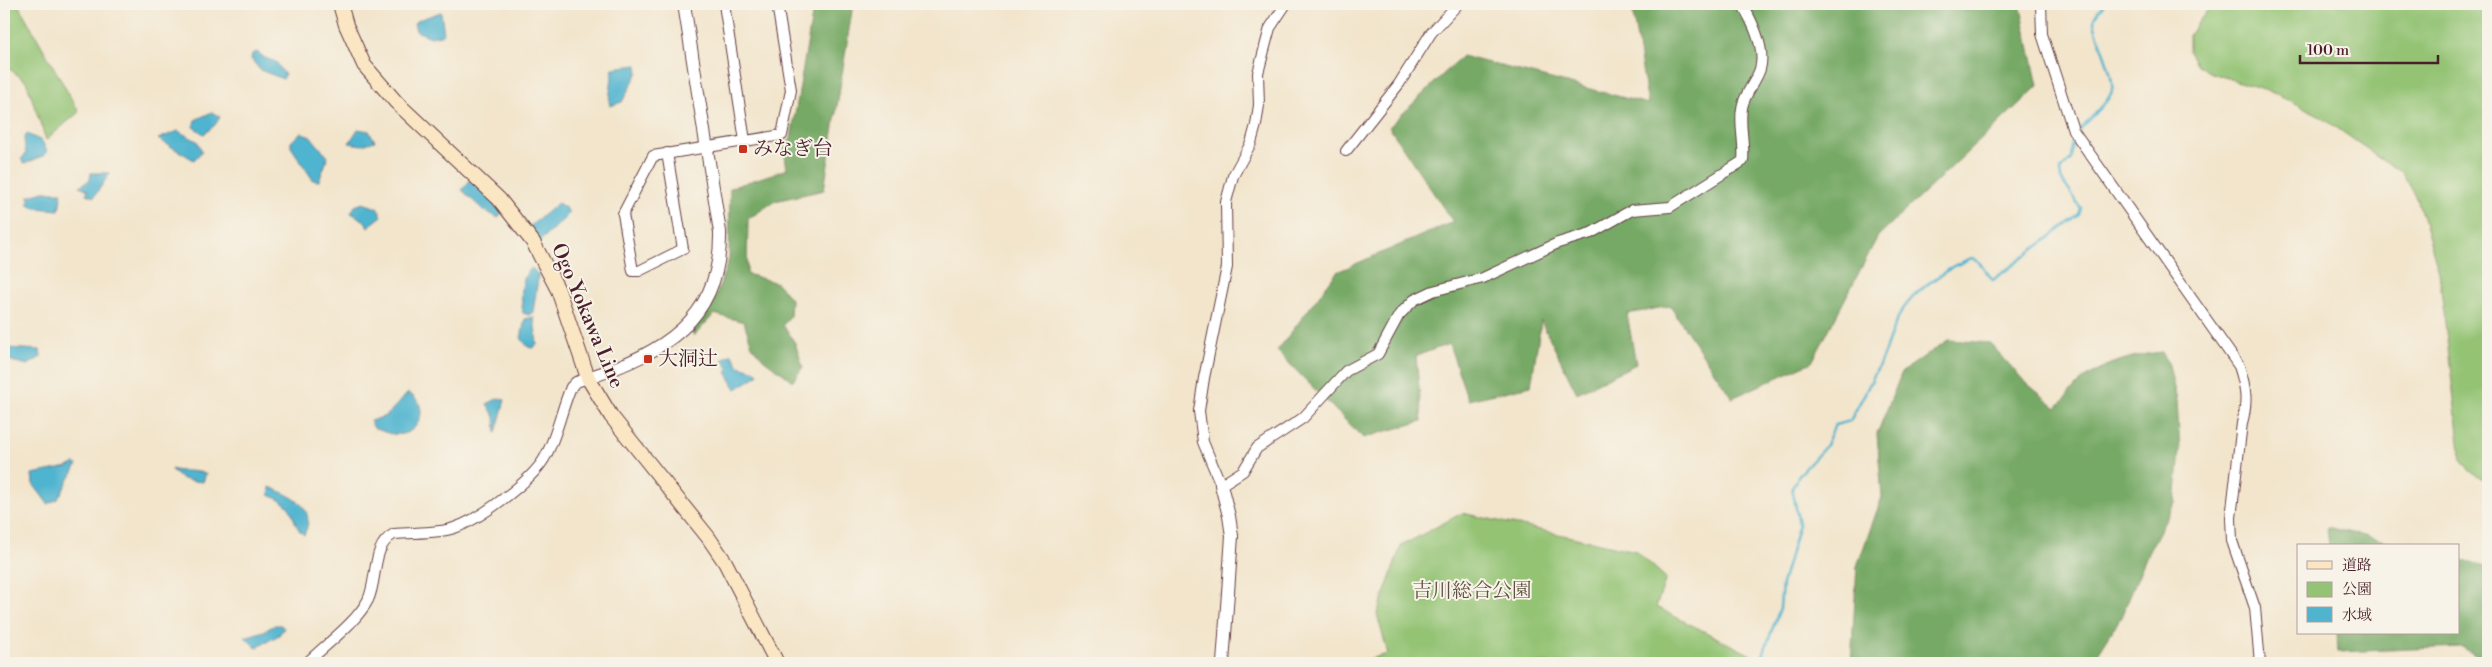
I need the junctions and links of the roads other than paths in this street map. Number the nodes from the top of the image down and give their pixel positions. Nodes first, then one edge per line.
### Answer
1 (340, 4) edge
2 (684, 4) edge
3 (724, 4) edge
4 (777, 4) edge
5 (1286, 4) edge
6 (1458, 4) edge
7 (1742, 4) edge
8 (2041, 4) edge
9 (745, 142) junction
10 (707, 147) junction
11 (1346, 151) dead end
12 (668, 153) junction
13 (588, 378) junction
14 (1221, 485) junction
15 (307, 663) edge
16 (777, 663) edge
17 (1223, 663) edge
18 (2260, 663) edge

1 - 13 main road, Ogo Yokawa Line
2 - 10 street
3 - 9 street
4 - 9 street
5 - 14 street
6 - 11 street
7 - 14 street
8 - 18 street
9 - 10 street
10 - 12 street
10 - 13 street
12 - 12 street
13 - 15 street
13 - 16 main road, Ogo Yokawa Line
14 - 17 street

